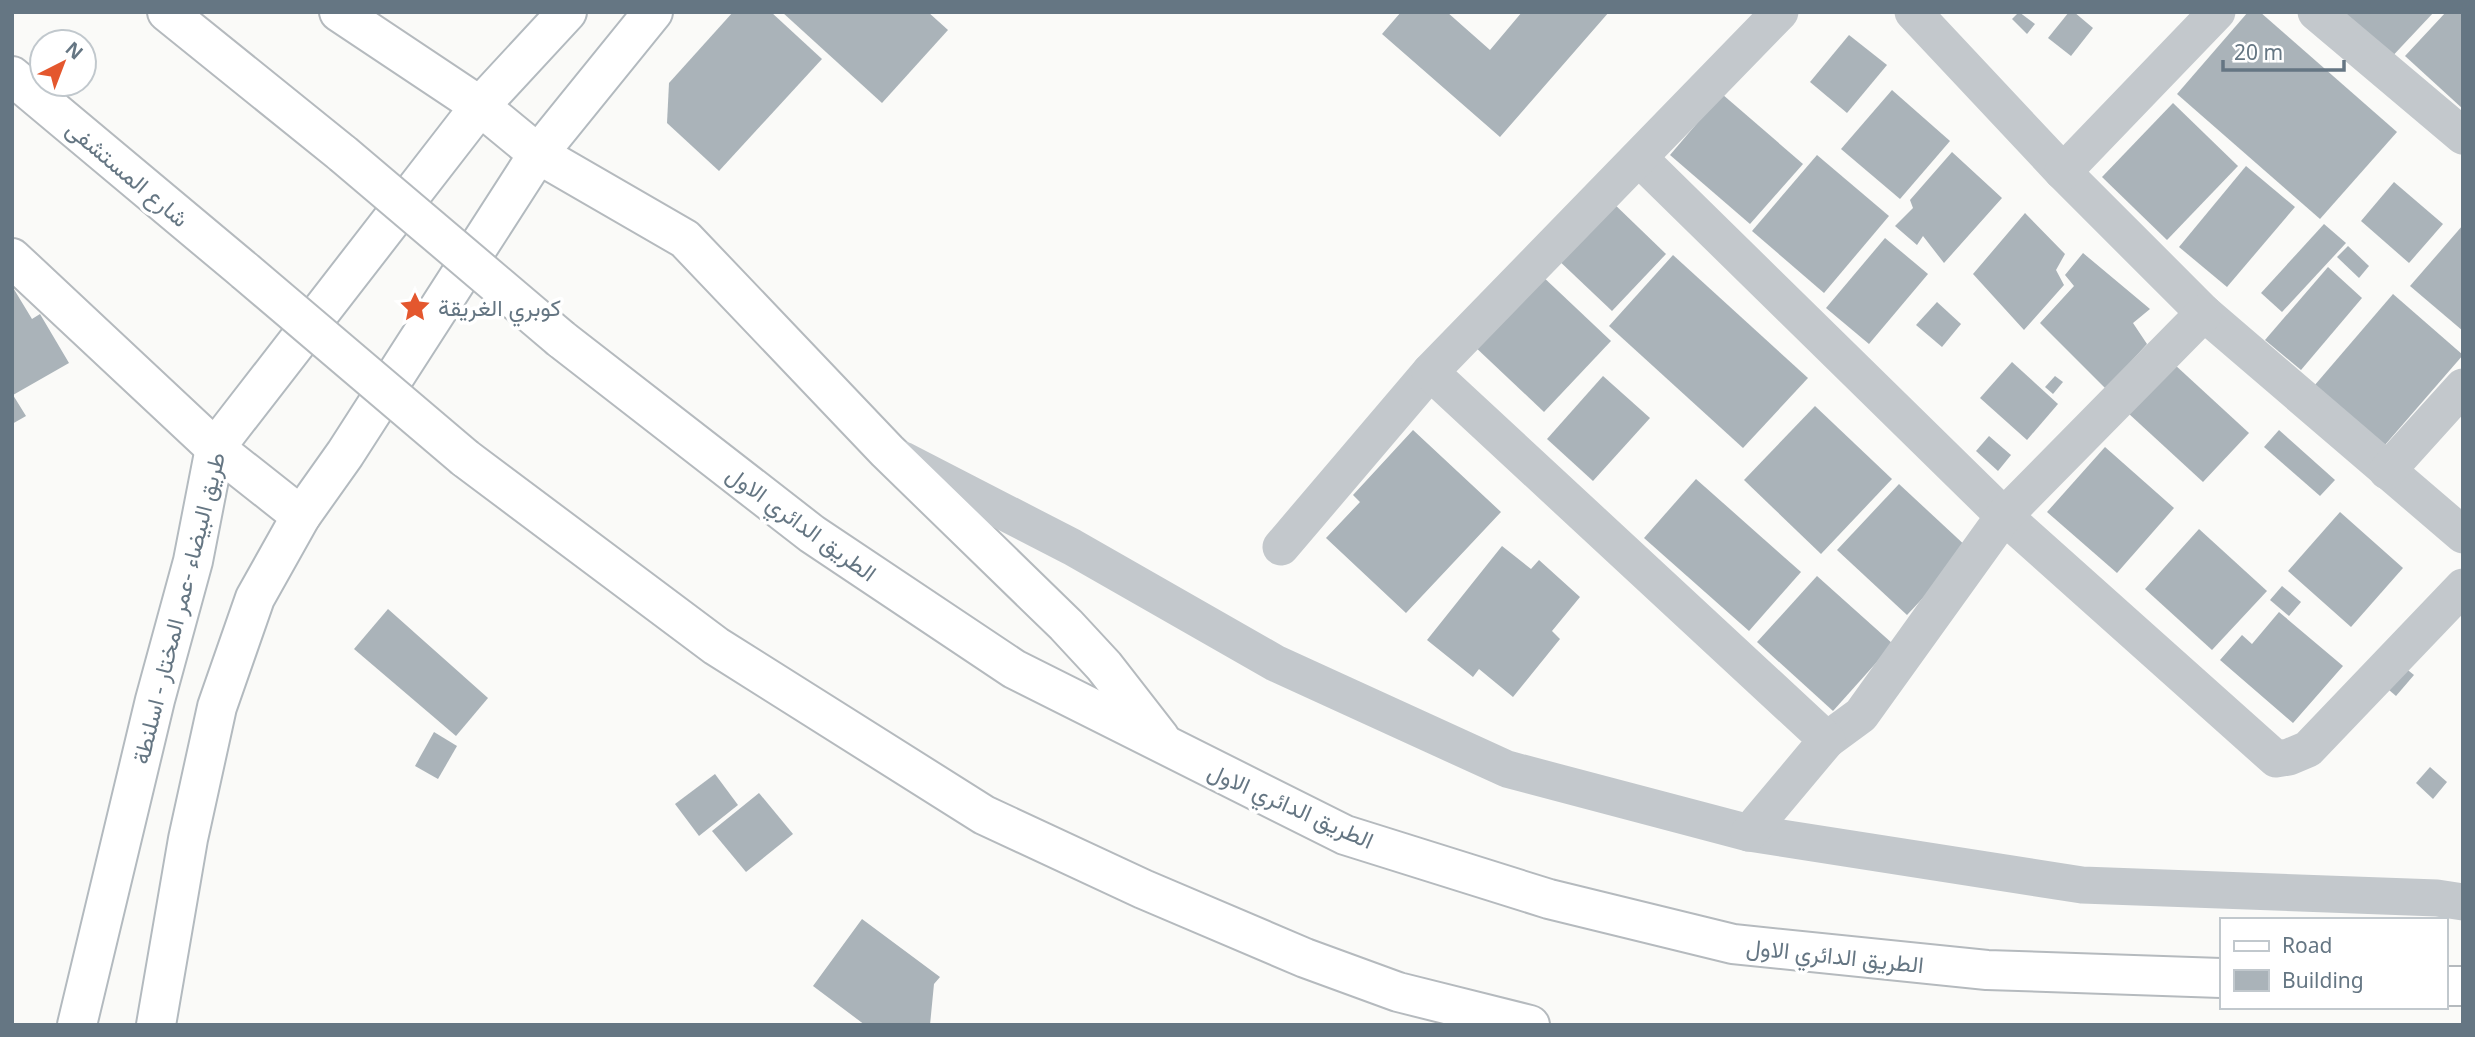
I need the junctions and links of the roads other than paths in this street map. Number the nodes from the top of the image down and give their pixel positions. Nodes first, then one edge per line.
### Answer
1 (167, 12) edge
2 (340, 12) edge
3 (567, 12) edge
4 (653, 12) edge
5 (1780, 12) edge
6 (1913, 12) edge
7 (2217, 12) edge
8 (2316, 12) edge
9 (12, 76) edge
10 (480, 106) junction
11 (2463, 136) edge
12 (538, 154) junction
13 (1640, 159) junction
14 (2063, 172) junction
15 (12, 258) edge
16 (2204, 313) junction
17 (1430, 372) junction
18 (2463, 387) edge
19 (215, 448) junction
20 (887, 451) junction
21 (2386, 471) junction
22 (302, 516) junction
23 (2004, 516) junction
24 (2463, 535) edge
25 (1281, 547) dead end
26 (2463, 587) edge
27 (1828, 740) junction
28 (1168, 748) junction
29 (1749, 833) junction
30 (2463, 902) edge
31 (2220, 978) edge
32 (77, 1025) edge
33 (156, 1025) edge
34 (1530, 1025) edge

1 - 28 main road, الطريق الدائري الاول, bridge
2 - 10 main road
3 - 10 main road, طريق البيضاء -عمر المختار - اسلنطة
4 - 12 main road
5 - 13 street
6 - 14 street
7 - 14 street
8 - 11 street
9 - 34 main road, شارع المستشفى, bridge
10 - 12 main road
10 - 19 main road, طريق البيضاء -عمر المختار - اسلنطة
12 - 20 main road
12 - 22 main road
13 - 17 street
13 - 23 street
14 - 16 street
15 - 19 main road
16 - 21 street
16 - 23 street
17 - 25 street
17 - 27 street
18 - 21 street
19 - 22 main road
19 - 32 main road, طريق البيضاء -عمر المختار - اسلنطة
20 - 28 main road
20 - 29 street
21 - 24 street
22 - 33 main road
23 - 26 street
23 - 27 street
27 - 29 street
28 - 31 main road, الطريق الدائري الاول
29 - 30 street

